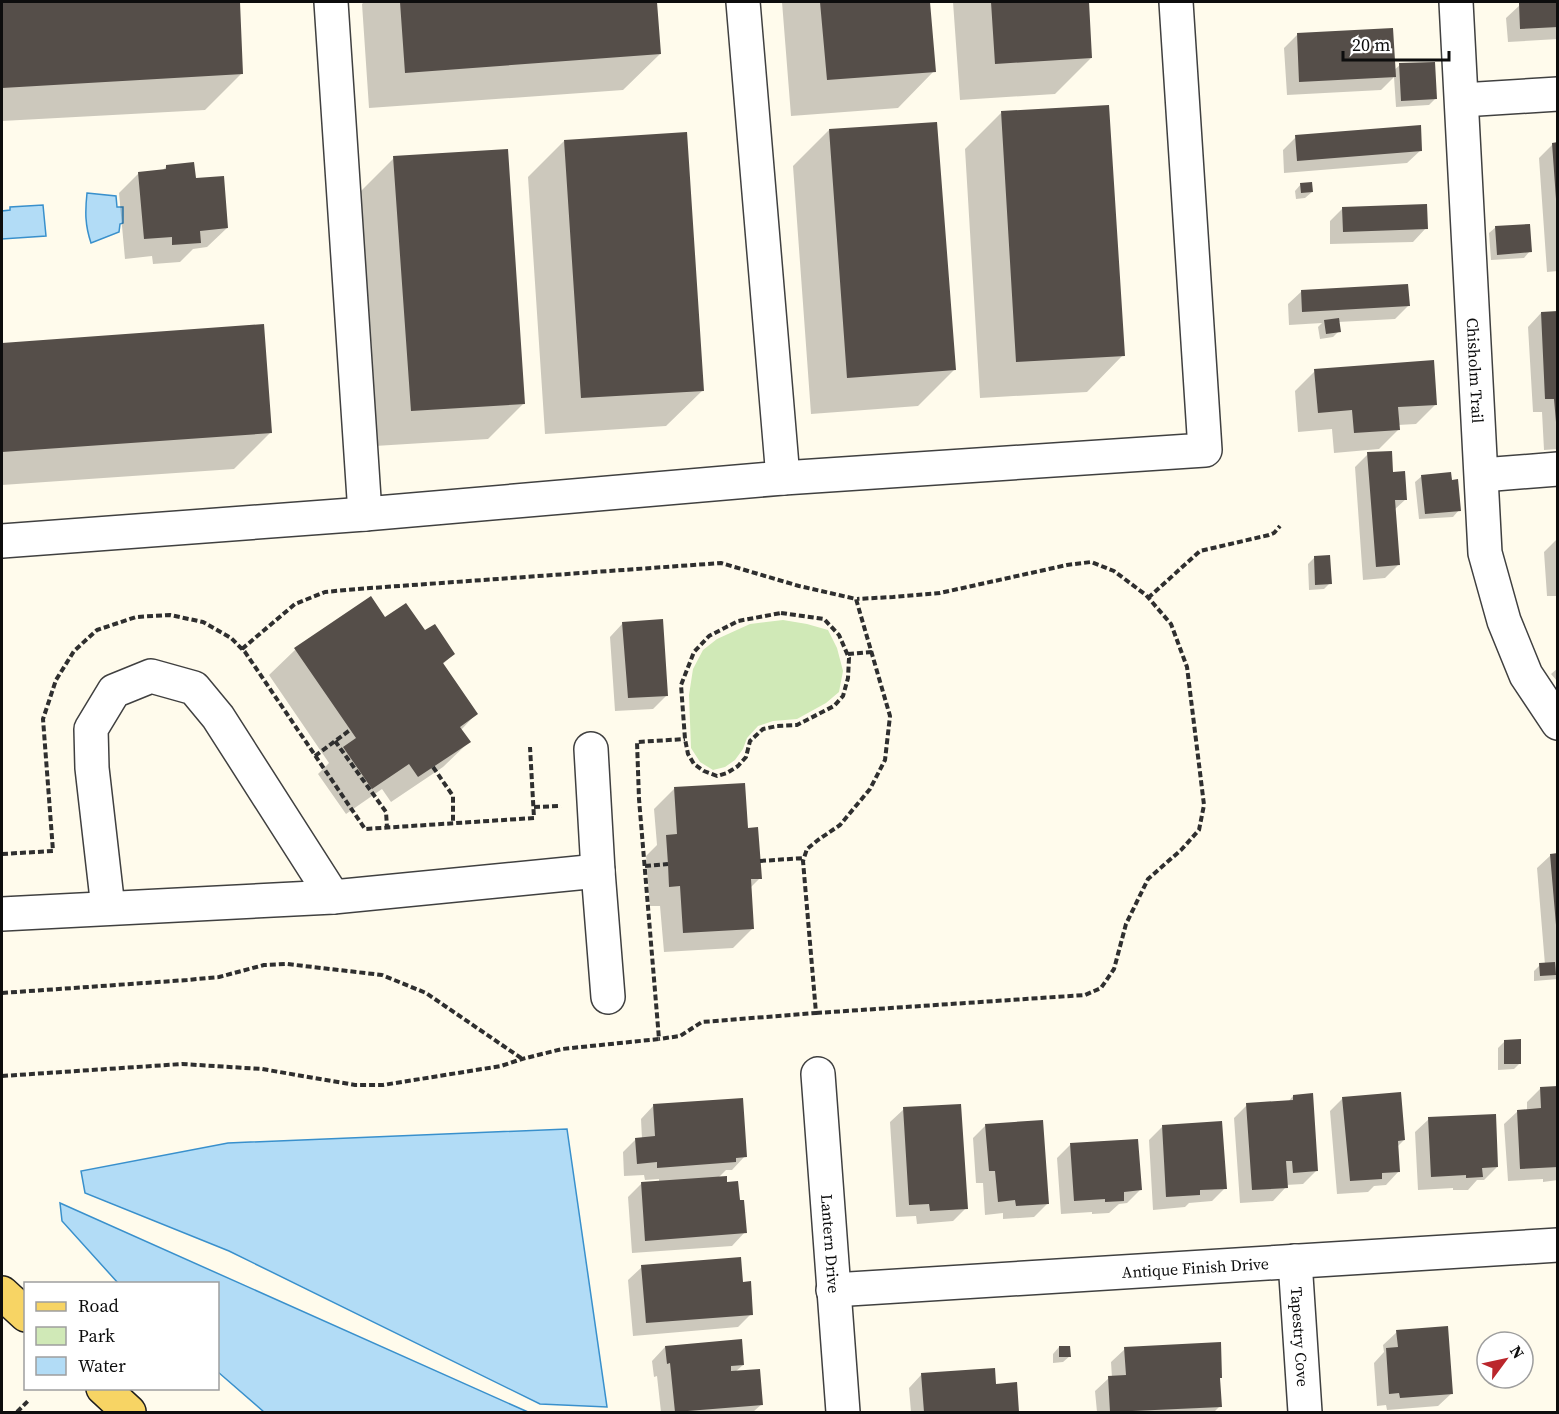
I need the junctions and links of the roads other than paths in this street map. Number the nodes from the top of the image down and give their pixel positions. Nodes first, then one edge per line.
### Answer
1 (332, 2) edge
2 (743, 2) edge
3 (1176, 2) edge
4 (1456, 2) edge
5 (1557, 94) edge
6 (1462, 100) junction
7 (1557, 469) edge
8 (1482, 475) junction
9 (783, 478) junction
10 (365, 514) junction
11 (2, 541) edge
12 (1557, 723) edge
13 (591, 749) dead end
14 (598, 871) junction
15 (333, 897) junction
16 (108, 908) junction
17 (2, 914) edge
18 (608, 997) dead end
19 (818, 1074) dead end
20 (1557, 1245) edge
21 (1295, 1261) junction
22 (833, 1290) junction
23 (104, 1390) edge
24 (129, 1413) edge
25 (843, 1413) edge
26 (1305, 1413) edge

1 - 10 street
2 - 9 street
3 - 9 street
4 - 6 street, Chisholm Trail
5 - 6 street
6 - 8 street, Chisholm Trail
7 - 8 street
8 - 12 street, Chisholm Trail
9 - 10 street
10 - 11 street
13 - 14 street
14 - 15 street
14 - 18 street
15 - 16 street
15 - 16 street
16 - 17 street
19 - 22 street, Lantern Drive
20 - 21 street, Antique Finish Drive
21 - 22 street, Antique Finish Drive
21 - 26 street, Tapestry Cove
22 - 25 street, Lantern Drive
23 - 24 main road

